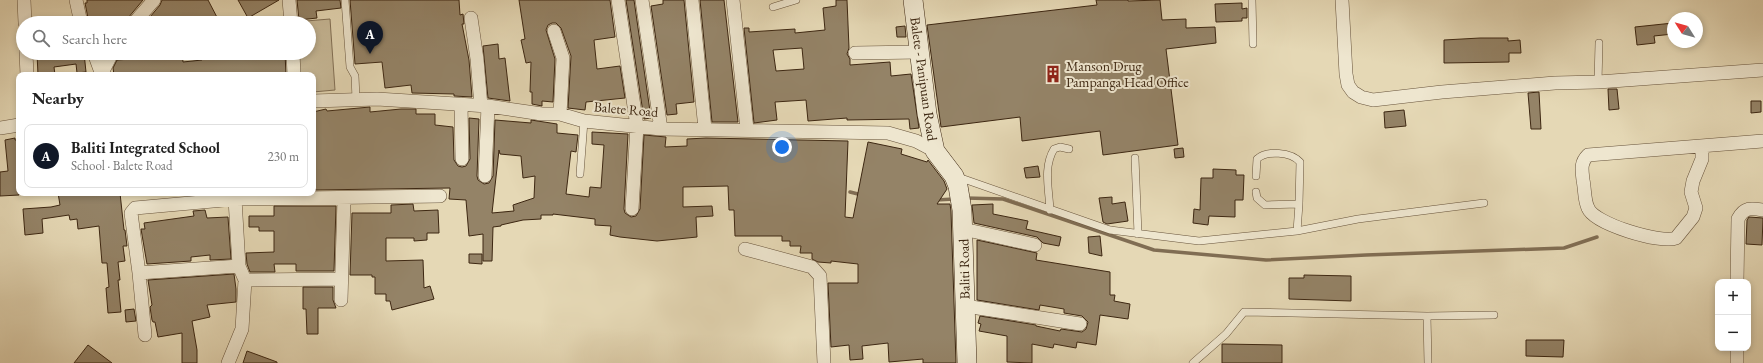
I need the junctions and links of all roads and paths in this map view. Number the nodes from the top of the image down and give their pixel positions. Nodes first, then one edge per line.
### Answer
1 (24, 0) edge
2 (76, 0) edge
3 (154, 0) edge
4 (289, 0) edge
5 (345, 0) edge
6 (618, 0) edge
7 (642, 0) edge
8 (692, 0) edge
9 (733, 0) edge
10 (796, 0) edge
11 (913, 0) edge
12 (1252, 0) edge
13 (1342, 0) edge
14 (773, 7) dead end
15 (25, 16) edge
16 (79, 16) edge
17 (140, 16) edge
18 (290, 16) edge
19 (471, 18) dead end
20 (554, 31) dead end
21 (1599, 43) dead end
22 (1253, 44) dead end
23 (919, 52) junction
24 (855, 53) dead end
25 (26, 60) edge
26 (97, 60) edge
27 (109, 60) edge
28 (293, 60) edge
29 (1763, 70) edge
30 (27, 72) edge
31 (101, 72) edge
32 (103, 72) edge
33 (294, 72) edge
34 (1598, 82) junction
35 (356, 99) junction
36 (316, 101) edge
37 (461, 104) junction
38 (484, 106) junction
39 (560, 114) junction
40 (584, 121) junction
41 (16, 125) edge
42 (636, 126) junction
43 (0, 128) edge
44 (705, 128) junction
45 (661, 129) junction
46 (747, 129) junction
47 (1763, 141) edge
48 (1702, 147) junction
49 (1069, 149) dead end
50 (935, 151) junction
51 (1135, 158) dead end
52 (462, 159) dead end
53 (580, 174) dead end
54 (484, 176) dead end
55 (1256, 176) dead end
56 (956, 181) junction
57 (1256, 192) dead end
58 (282, 196) edge
59 (440, 196) dead end
60 (344, 198) junction
61 (235, 199) junction
62 (1484, 203) dead end
63 (1299, 204) junction
64 (632, 209) dead end
65 (1050, 210) junction
66 (1763, 210) edge
67 (963, 229) junction
68 (1297, 231) junction
69 (1138, 234) junction
70 (1035, 245) dead end
71 (745, 248) dead end
72 (239, 266) junction
73 (139, 273) junction
74 (341, 279) junction
75 (1737, 279) edge
76 (245, 280) junction
77 (341, 300) dead end
78 (965, 306) junction
79 (1494, 315) dead end
80 (1427, 316) junction
81 (1080, 324) dead end
82 (145, 335) dead end
83 (1737, 351) edge
84 (228, 363) edge
85 (824, 363) edge
86 (967, 363) edge
87 (1193, 363) edge
88 (1428, 363) edge
89 (1737, 363) edge

1 - 15 street
2 - 16 street
3 - 17 street
4 - 18 street
5 - 35 lane
6 - 42 street
7 - 45 street
8 - 44 street
9 - 46 street
10 - 14 lane
11 - 23 main road, Balete - Panipuan Road
12 - 22 lane
13 - 34 street
19 - 38 street
20 - 39 street
21 - 34 lane
23 - 24 street
23 - 50 main road, Balete - Panipuan Road
25 - 30 street
26 - 31 street
27 - 32 street
28 - 33 street
29 - 34 street
35 - 36 street, Balete Road
35 - 37 street, Balete Road
37 - 38 street, Balete Road
37 - 52 street
38 - 39 street, Balete Road
38 - 54 street
39 - 40 street, Balete Road
40 - 42 street, Balete Road
40 - 53 lane
41 - 43 street
42 - 45 street, Balete Road
42 - 64 street
44 - 45 street, Balete Road
44 - 46 street, Balete Road
46 - 50 street, Balete Road
47 - 48 street
48 - 48 street
49 - 65 lane
50 - 56 main road, Balete - Panipuan Road
51 - 69 lane
55 - 63 lane
56 - 65 lane
56 - 67 main road, Baliti Road
57 - 63 lane
58 - 60 street
58 - 61 street
59 - 60 street
60 - 74 street
61 - 72 street
61 - 73 street
62 - 68 lane
63 - 68 lane
65 - 69 lane
66 - 75 street
67 - 70 street
67 - 78 main road, Baliti Road
68 - 69 lane
71 - 85 street
72 - 73 street
72 - 76 street
73 - 82 street
74 - 76 street
74 - 77 street
76 - 84 street
78 - 81 street
78 - 86 main road, Baliti Road
79 - 80 lane
80 - 87 lane
80 - 88 lane
83 - 89 street

